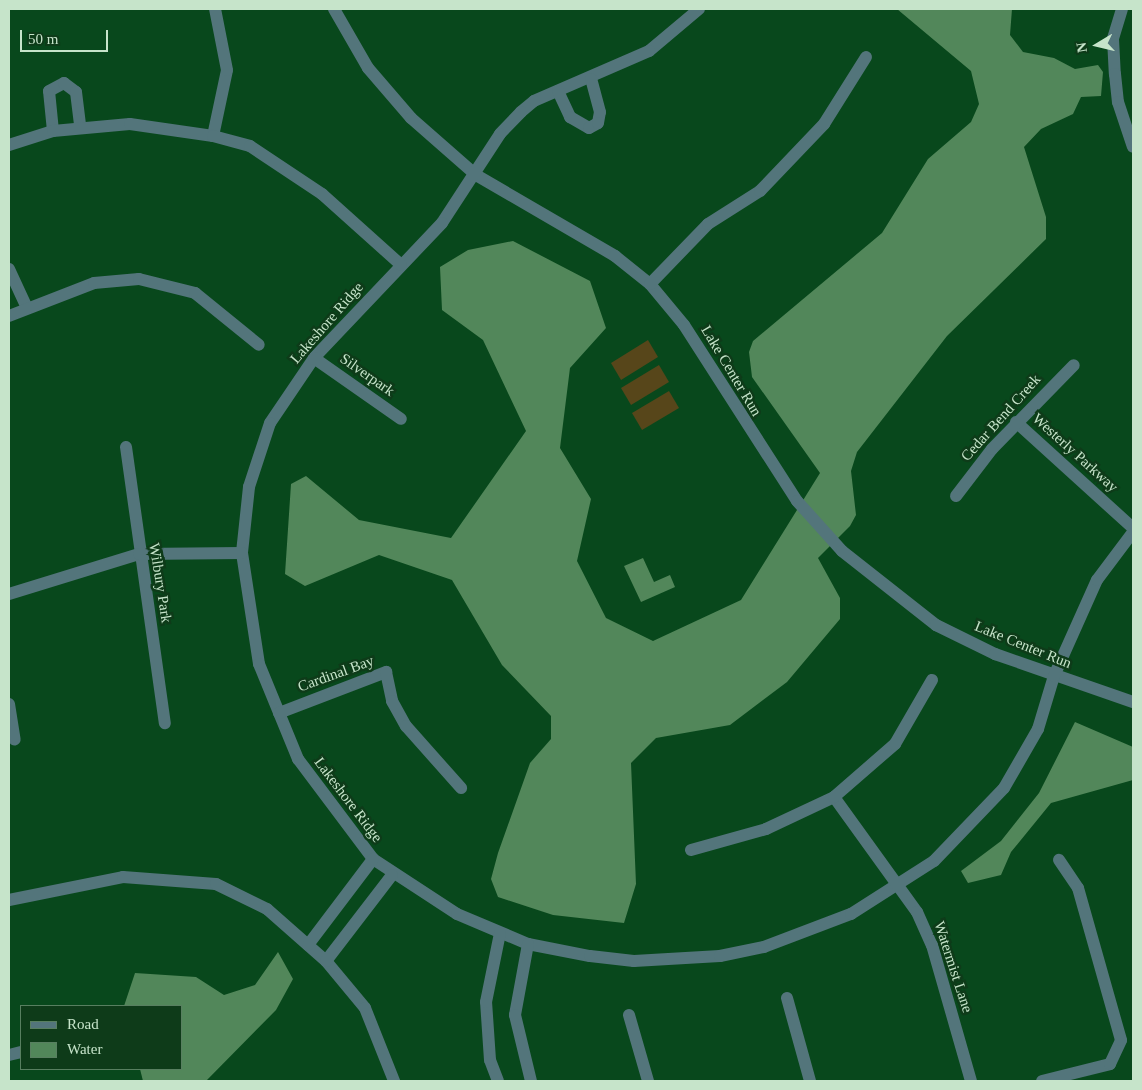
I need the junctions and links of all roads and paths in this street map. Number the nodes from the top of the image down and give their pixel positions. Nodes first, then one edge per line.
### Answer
1 (215, 9) edge
2 (334, 9) edge
3 (699, 9) edge
4 (1122, 9) edge
5 (866, 57) dead end
6 (591, 78) junction
7 (558, 91) junction
8 (80, 127) junction
9 (53, 131) junction
10 (213, 136) junction
11 (9, 145) edge
12 (1133, 147) edge
13 (476, 175) junction
14 (401, 265) junction
15 (9, 268) edge
16 (650, 284) junction
17 (26, 308) junction
18 (9, 316) edge
19 (259, 344) dead end
20 (314, 358) junction
21 (1074, 365) dead end
22 (401, 419) dead end
23 (1016, 422) junction
24 (126, 447) dead end
25 (956, 496) dead end
26 (1133, 528) edge
27 (1133, 532) edge
28 (242, 553) junction
29 (139, 554) junction
30 (9, 594) edge
31 (1054, 676) junction
32 (932, 680) dead end
33 (1133, 702) edge
34 (9, 704) edge
35 (279, 713) junction
36 (166, 723) dead end
37 (15, 740) dead end
38 (461, 788) dead end
39 (834, 797) junction
40 (692, 850) dead end
41 (373, 859) junction
42 (1059, 860) dead end
43 (392, 875) junction
44 (898, 885) junction
45 (9, 900) edge
46 (500, 933) junction
47 (528, 944) junction
48 (308, 945) junction
49 (326, 961) junction
50 (787, 998) dead end
51 (628, 1015) dead end
52 (394, 1081) edge
53 (498, 1081) edge
54 (530, 1081) edge
55 (648, 1081) edge
56 (810, 1081) edge
57 (971, 1081) edge
58 (1042, 1081) edge

1 - 10 street
2 - 13 street, Lake Center Run
3 - 6 street, Lakeshore Ridge
4 - 12 street
5 - 16 street
6 - 7 street, Lakeshore Ridge
6 - 7 street
7 - 13 street, Lakeshore Ridge
8 - 9 street
8 - 9 street
8 - 10 street
9 - 11 street
10 - 14 street
13 - 14 street, Lakeshore Ridge
13 - 16 street, Lake Center Run
14 - 20 street, Lakeshore Ridge
15 - 17 street
16 - 31 street, Lake Center Run
17 - 18 street
17 - 19 street
20 - 22 street, Silverpark
20 - 28 street, Lakeshore Ridge
21 - 23 street, Cedar Bend Creek
23 - 25 street, Cedar Bend Creek
23 - 26 street, Westerly Parkway
24 - 29 street, Wilbury Park
27 - 31 street, Lakeshore Ridge
28 - 29 street
28 - 35 street, Lakeshore Ridge
29 - 30 street
29 - 36 street, Wilbury Park
31 - 33 street, Lake Center Run
31 - 44 street, Lakeshore Ridge
32 - 39 street
34 - 37 street
35 - 38 street, Cardinal Bay
35 - 41 street, Lakeshore Ridge
39 - 40 street
39 - 44 street, Watermist Lane
41 - 43 street, Lakeshore Ridge
41 - 48 street
42 - 58 street
43 - 46 street, Lakeshore Ridge
43 - 49 street
44 - 47 street, Lakeshore Ridge
44 - 57 street, Watermist Lane
45 - 48 street
46 - 47 street, Lakeshore Ridge
46 - 53 street
47 - 54 street
48 - 49 street
49 - 52 street
50 - 56 street
51 - 55 street

